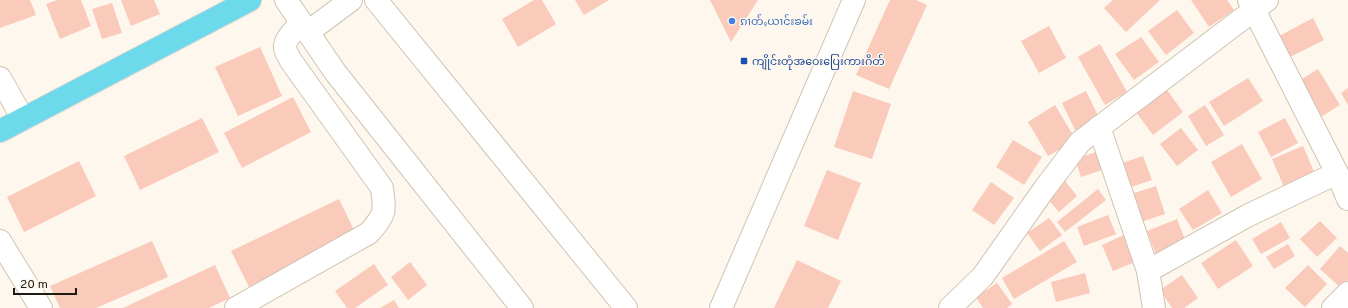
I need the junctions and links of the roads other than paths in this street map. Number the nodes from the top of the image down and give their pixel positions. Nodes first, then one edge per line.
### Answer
1 (250, 0) edge
2 (286, 0) edge
3 (351, 0) edge
4 (376, 0) edge
5 (854, 0) edge
6 (1257, 3) edge
7 (305, 27) junction
8 (335, 72) junction
9 (0, 78) edge
10 (310, 88) junction
11 (23, 119) junction
12 (1099, 127) junction
13 (0, 131) edge
14 (1337, 173) junction
15 (1348, 199) edge
16 (0, 240) edge
17 (1148, 270) junction
18 (1348, 293) edge
19 (40, 308) edge
20 (236, 308) edge
21 (522, 308) edge
22 (626, 308) edge
23 (721, 308) edge
24 (950, 308) edge
25 (1154, 308) edge
26 (1333, 308) edge

1 - 11 highway
2 - 7 street
3 - 7 street
4 - 22 street
5 - 23 street
6 - 12 street
6 - 14 street
7 - 8 street
7 - 10 street
8 - 10 street
8 - 21 street
9 - 11 street
10 - 20 street
11 - 13 highway
12 - 17 street
12 - 24 street
14 - 15 street
14 - 17 street
16 - 19 street
17 - 25 street
18 - 26 street

